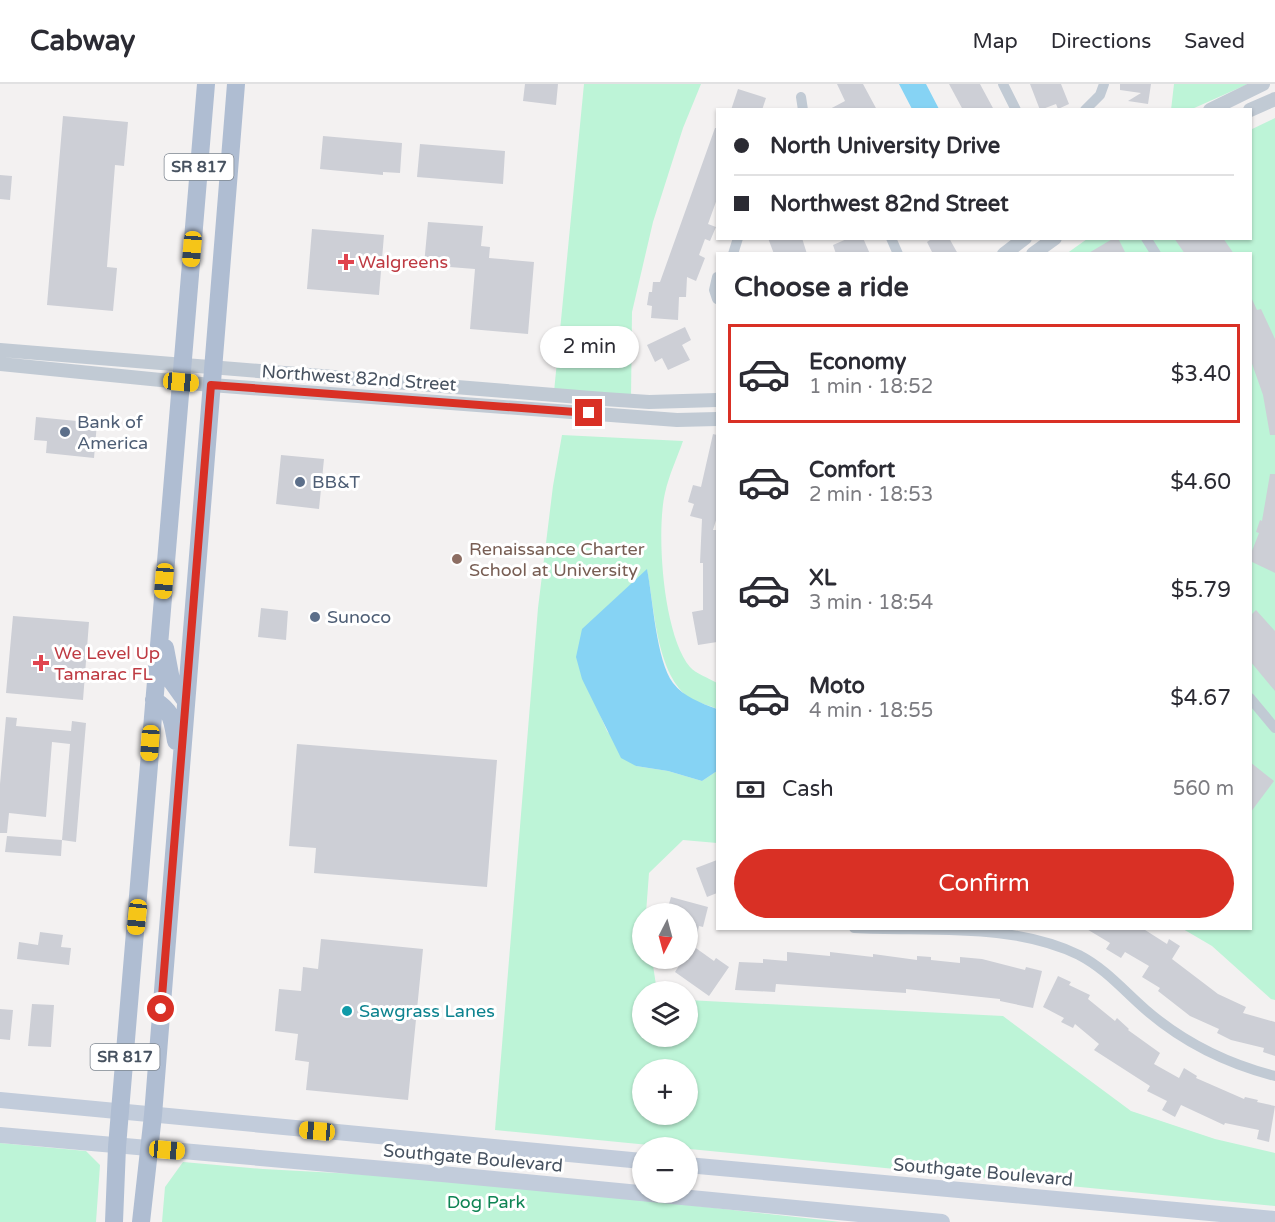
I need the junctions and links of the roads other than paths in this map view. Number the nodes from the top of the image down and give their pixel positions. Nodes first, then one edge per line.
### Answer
1 (206, 84) edge
2 (236, 84) edge
3 (1003, 84) edge
4 (1104, 84) edge
5 (1263, 84) edge
6 (801, 97) dead end
7 (1275, 99) edge
8 (803, 108) edge
9 (1015, 108) edge
10 (1087, 108) edge
11 (1214, 108) edge
12 (1252, 109) edge
13 (1022, 240) edge
14 (1052, 240) edge
15 (1007, 252) edge
16 (1036, 252) edge
17 (716, 281) edge
18 (716, 296) edge
19 (0, 350) edge
20 (0, 364) edge
21 (213, 367) junction
22 (182, 374) junction
23 (211, 385) junction
24 (716, 400) edge
25 (716, 419) edge
26 (160, 616) junction
27 (154, 700) junction
28 (1252, 700) edge
29 (186, 701) junction
30 (1275, 728) edge
31 (180, 766) junction
32 (910, 930) edge
33 (1275, 1076) edge
34 (0, 1100) edge
35 (121, 1112) junction
36 (153, 1115) junction
37 (0, 1135) edge
38 (117, 1147) junction
39 (150, 1149) junction
40 (632, 1160) edge
41 (698, 1166) edge
42 (1275, 1219) edge
43 (114, 1222) edge
44 (141, 1222) edge
45 (942, 1222) edge

1 - 22 main road, SR 817
2 - 21 main road, SR 817
3 - 9 street
4 - 10 street
5 - 11 street
6 - 8 street
7 - 12 street
13 - 15 street
14 - 16 street
17 - 18 street
19 - 22 street, Northwest 82nd Street
20 - 22 street, Northwest 82nd Street
21 - 22 street, Northwest 82nd Street
21 - 23 main road, SR 817
21 - 24 street, Northwest 82nd Street
22 - 23 street, Northwest 82nd Street
22 - 26 main road, SR 817
23 - 25 street, Northwest 82nd Street
23 - 29 main road, SR 817
26 - 27 main road, SR 817
26 - 29 main road
27 - 31 main road
27 - 35 main road, SR 817
28 - 30 street
29 - 31 main road, SR 817
31 - 36 main road, SR 817
32 - 33 street
34 - 35 main road, Southgate Boulevard
35 - 36 main road, Southgate Boulevard
35 - 38 main road, SR 817
36 - 39 main road, SR 817
36 - 40 main road, Southgate Boulevard
37 - 38 main road, Southgate Boulevard
38 - 39 main road, Southgate Boulevard
38 - 43 main road, SR 817
39 - 44 main road, SR 817
39 - 45 main road, Southgate Boulevard
41 - 42 main road, Southgate Boulevard

